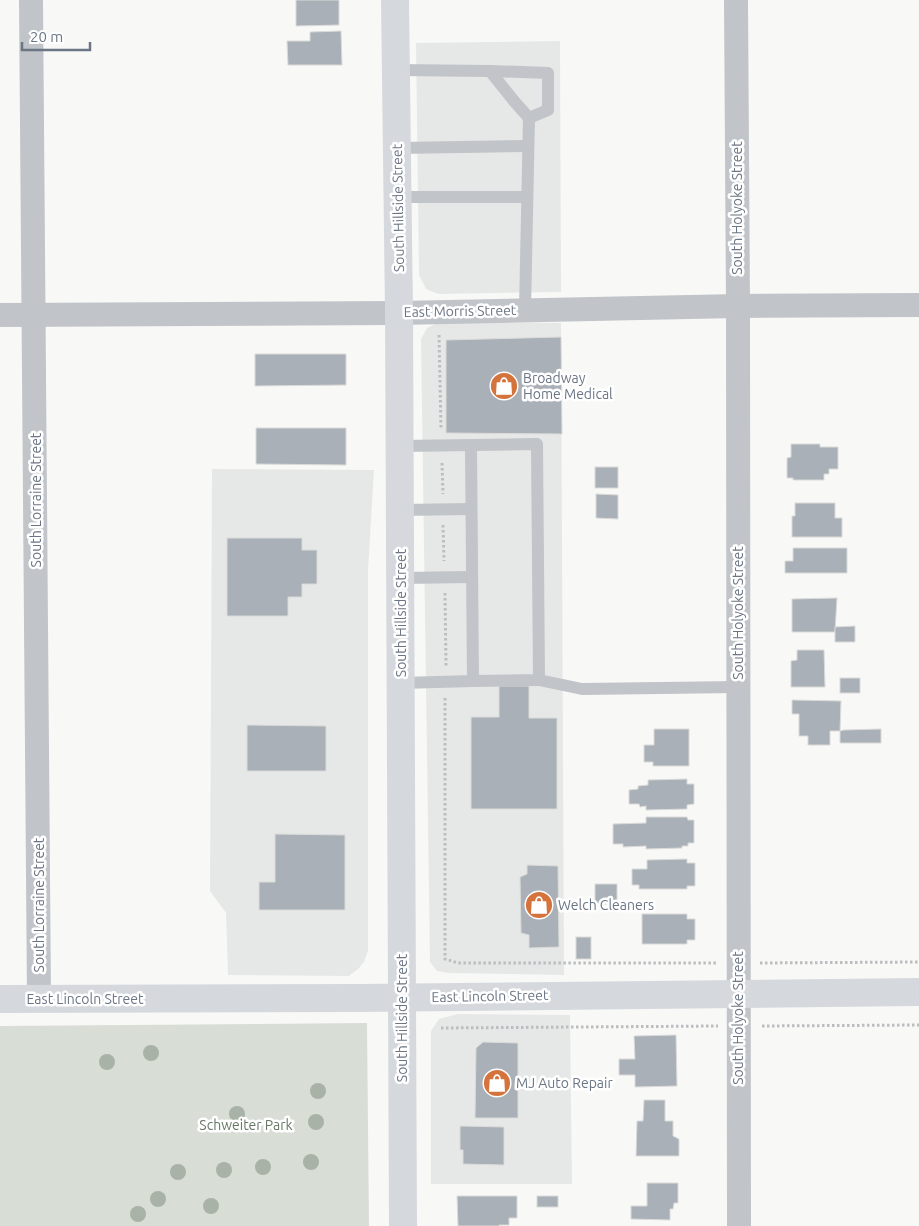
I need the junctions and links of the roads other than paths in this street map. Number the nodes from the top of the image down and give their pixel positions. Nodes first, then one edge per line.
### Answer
1 (32, 0) edge
2 (396, 0) edge
3 (736, 0) edge
4 (396, 70) junction
5 (490, 71) junction
6 (529, 118) junction
7 (528, 146) junction
8 (397, 148) junction
9 (398, 197) junction
10 (527, 197) junction
11 (919, 305) edge
12 (738, 306) junction
13 (525, 310) junction
14 (399, 312) junction
15 (0, 315) edge
16 (35, 315) junction
17 (400, 446) junction
18 (471, 446) junction
19 (471, 509) junction
20 (400, 510) junction
21 (472, 577) junction
22 (400, 578) junction
23 (539, 680) junction
24 (474, 682) junction
25 (401, 683) junction
26 (738, 687) junction
27 (919, 992) edge
28 (738, 994) junction
29 (402, 997) junction
30 (0, 999) edge
31 (39, 999) junction
32 (402, 1226) edge
33 (739, 1226) edge

1 - 16 street, South Lorraine Street
2 - 4 main road, South Hillside Street
3 - 12 street, South Holyoke Street
4 - 5 lane
4 - 8 main road, South Hillside Street
5 - 6 lane
5 - 6 lane
6 - 7 lane
7 - 8 lane
7 - 10 lane
8 - 9 main road, South Hillside Street
9 - 10 lane
9 - 14 main road, South Hillside Street
10 - 13 lane
11 - 12 street, East Morris Street
12 - 13 street, East Morris Street
12 - 26 street, South Holyoke Street
13 - 14 street, East Morris Street
14 - 16 street, East Morris Street
14 - 17 main road, South Hillside Street
15 - 16 street, East Morris Street
16 - 31 street, South Lorraine Street
17 - 18 lane
17 - 20 main road, South Hillside Street
18 - 19 lane
18 - 23 lane
19 - 20 lane
19 - 21 lane
20 - 22 main road, South Hillside Street
21 - 22 lane
21 - 24 lane
22 - 25 main road, South Hillside Street
23 - 24 lane
23 - 26 lane
24 - 25 lane
25 - 29 main road, South Hillside Street
26 - 28 street, South Holyoke Street
27 - 28 main road, East Lincoln Street
28 - 29 main road, East Lincoln Street
28 - 33 street, South Holyoke Street
29 - 31 main road, East Lincoln Street
29 - 32 main road, South Hillside Street
30 - 31 main road, East Lincoln Street

